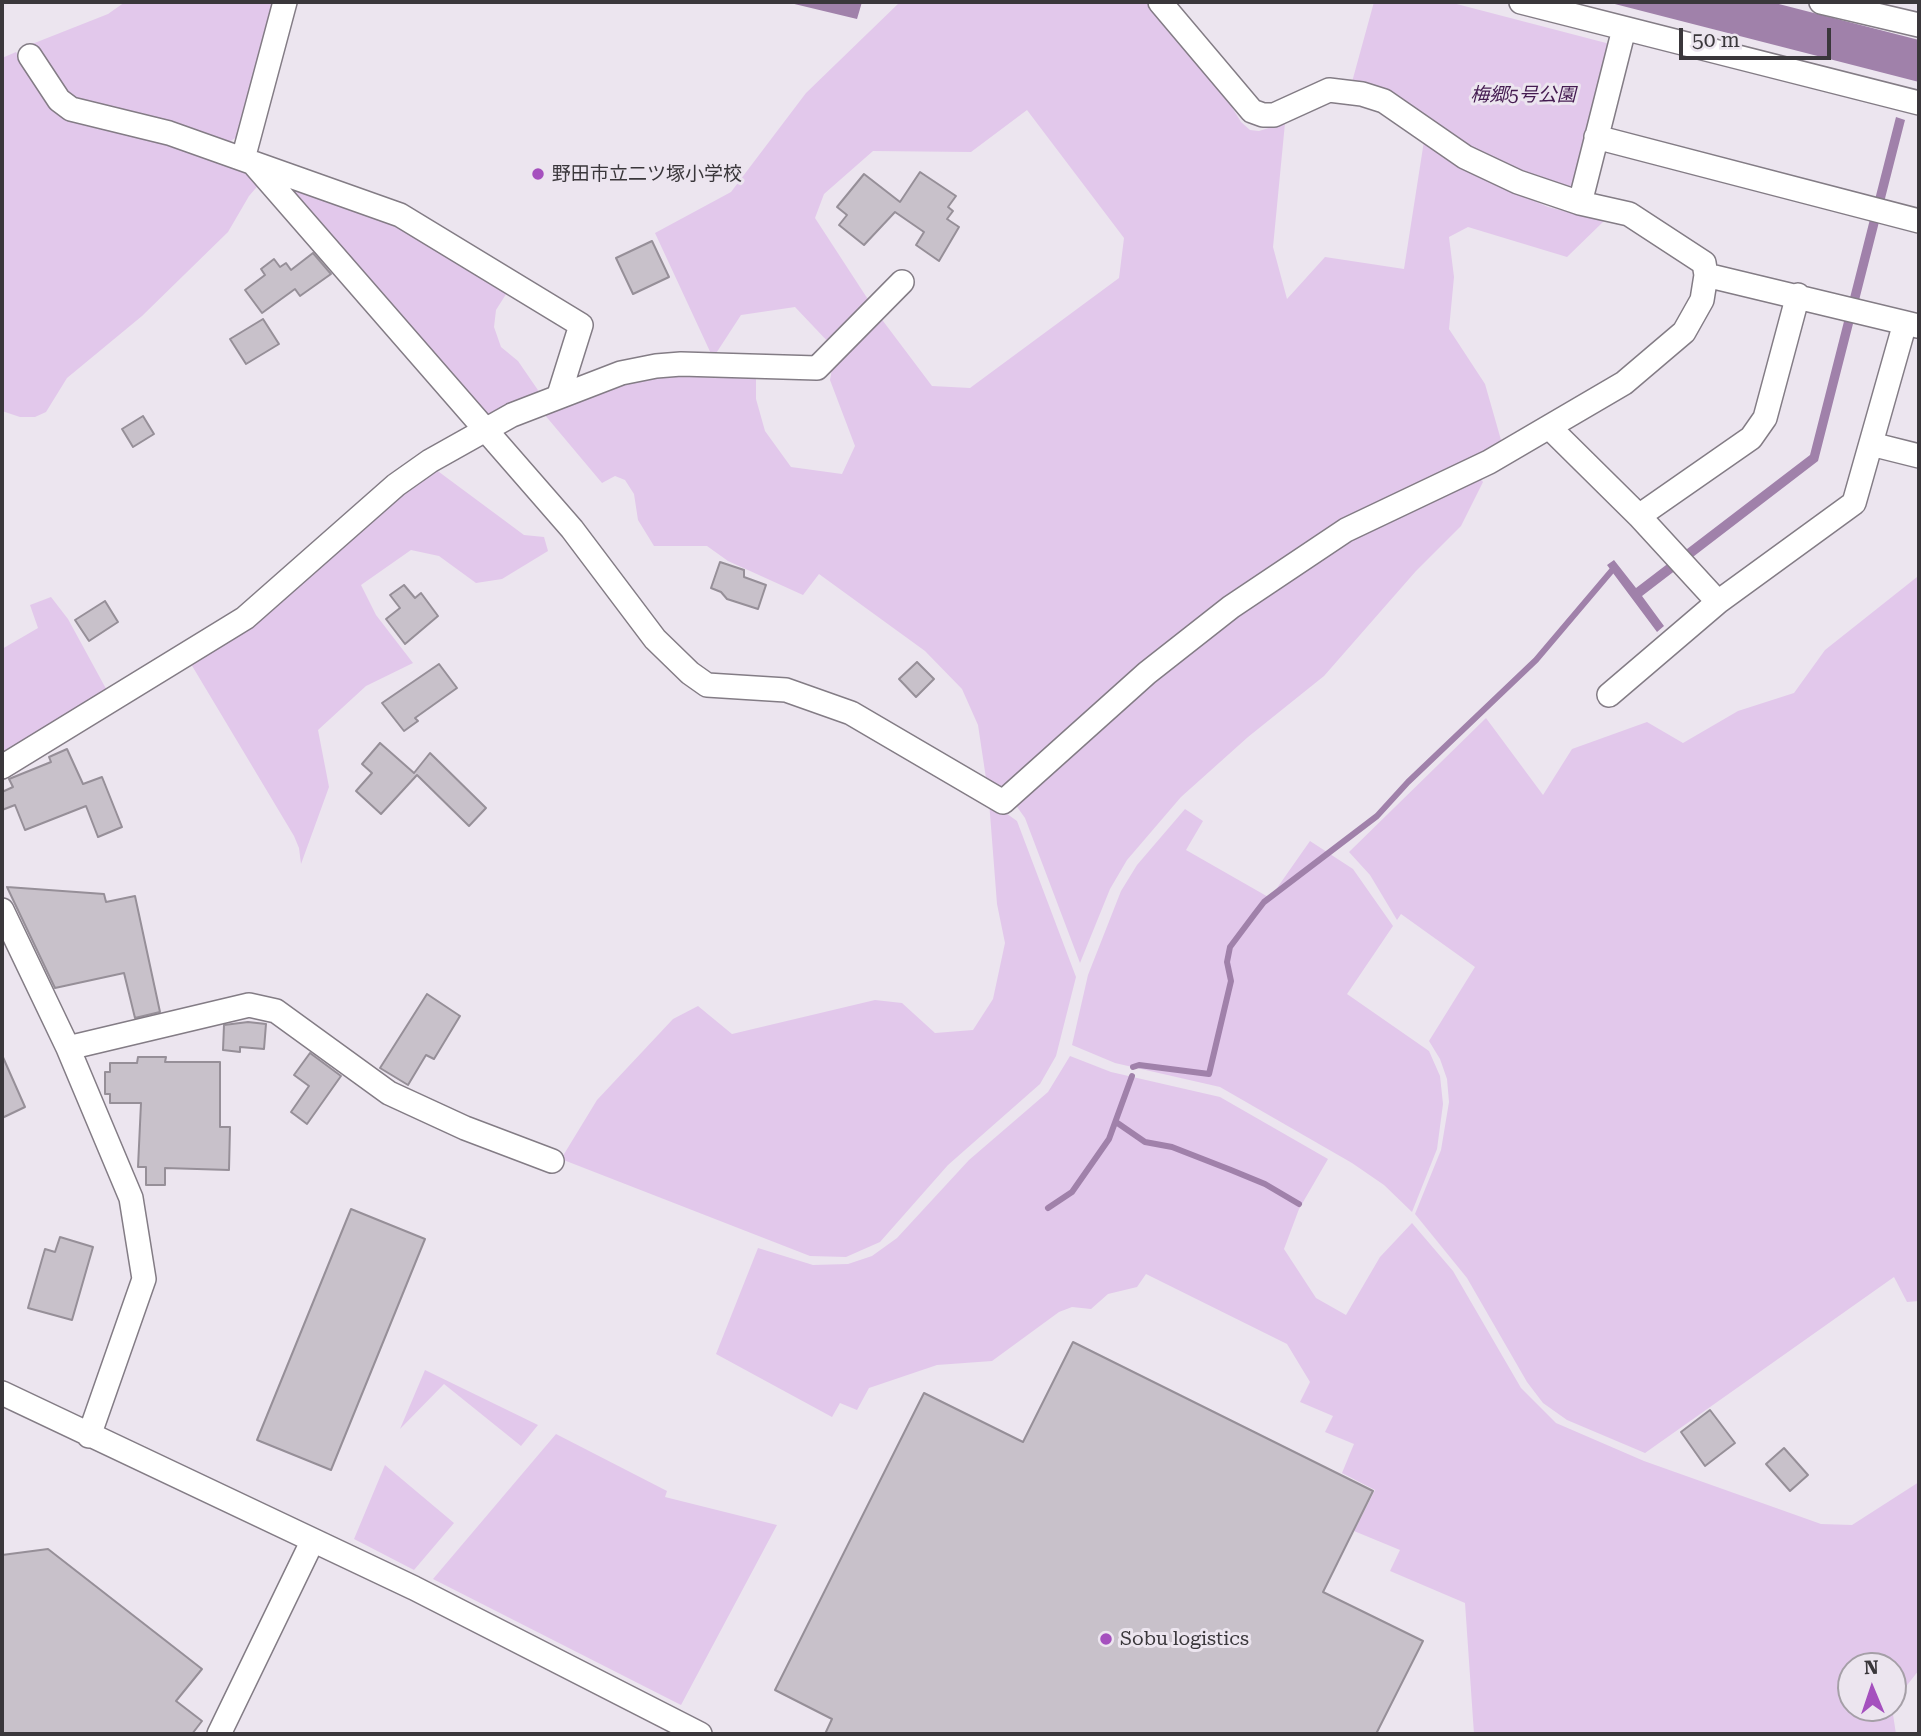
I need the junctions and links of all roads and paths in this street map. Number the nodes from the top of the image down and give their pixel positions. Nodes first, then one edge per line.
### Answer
1 (285, 2) edge
2 (1160, 2) edge
3 (1521, 2) edge
4 (1829, 3) edge
5 (1919, 25) edge
6 (1623, 29) junction
7 (30, 56) dead end
8 (1919, 103) edge
9 (1596, 138) junction
10 (248, 161) junction
11 (1580, 203) junction
12 (1919, 220) edge
13 (1706, 275) junction
14 (902, 282) dead end
15 (1798, 296) junction
16 (1912, 325) edge
17 (559, 395) junction
18 (1550, 428) junction
19 (485, 431) junction
20 (1871, 444) junction
21 (1919, 456) edge
22 (1639, 516) junction
23 (1718, 602) junction
24 (1609, 695) dead end
25 (2, 767) edge
26 (2, 910) edge
27 (68, 1048) junction
28 (552, 1161) dead end
29 (2, 1393) edge
30 (89, 1436) junction
31 (312, 1542) junction
32 (219, 1734) edge
33 (700, 1734) edge

1 - 10 street
2 - 11 street
3 - 6 street
4 - 5 street
6 - 8 street
6 - 9 street
7 - 10 street
9 - 11 street
9 - 12 street
10 - 17 street
10 - 19 street
11 - 13 street
13 - 15 street
13 - 18 street
14 - 17 street
15 - 16 street
15 - 22 street
16 - 20 street
17 - 19 street
18 - 19 street
18 - 22 street
19 - 25 street
20 - 21 street
20 - 23 street
22 - 23 street
23 - 24 street
26 - 27 street
27 - 28 street
27 - 30 street
29 - 30 street
30 - 31 street
31 - 32 street
31 - 33 street

